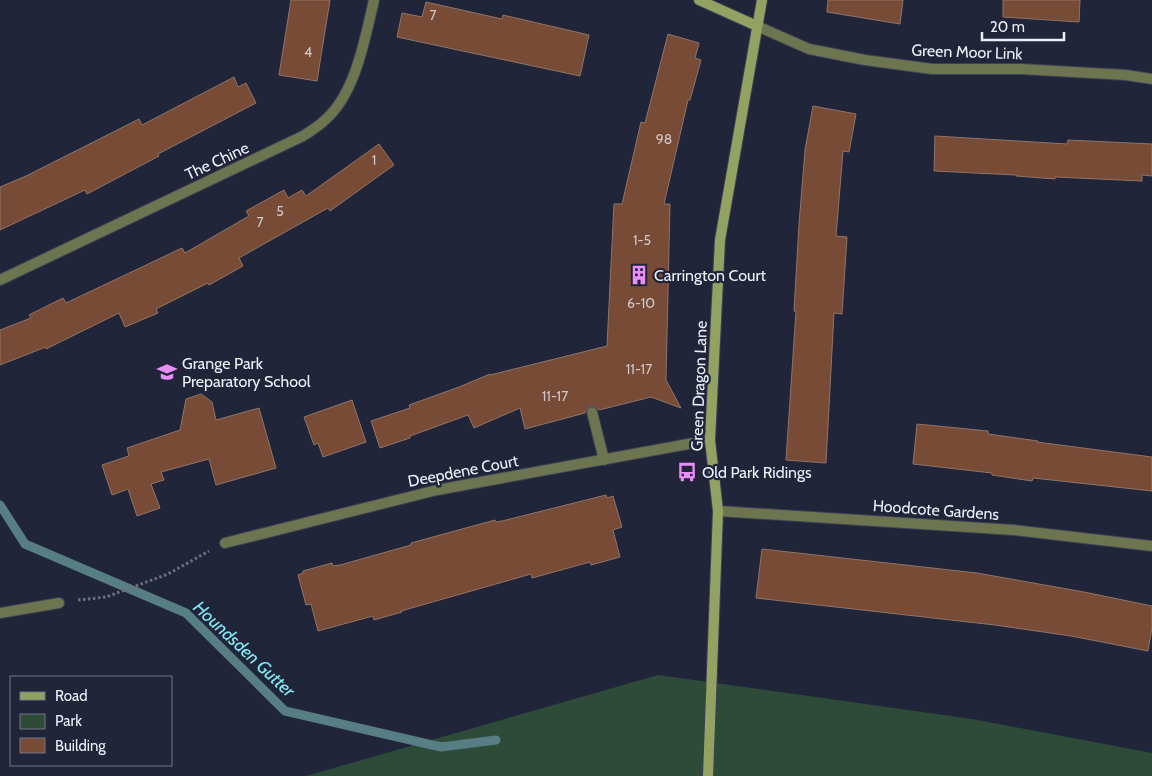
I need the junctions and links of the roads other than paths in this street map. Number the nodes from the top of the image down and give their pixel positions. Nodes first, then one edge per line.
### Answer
1 (374, 0) edge
2 (699, 0) edge
3 (762, 0) edge
4 (757, 26) junction
5 (1152, 79) edge
6 (0, 280) edge
7 (592, 412) dead end
8 (710, 440) junction
9 (604, 460) junction
10 (718, 511) junction
11 (225, 543) road end
12 (1152, 546) edge
13 (59, 603) road end
14 (0, 612) edge
15 (708, 776) edge

1 - 6 street, The Chine
2 - 4 street
3 - 4 street, Green Dragon Lane
4 - 5 street, Green Moor Link
4 - 8 street, Green Dragon Lane
7 - 9 street
8 - 9 street, Deepdene Court
8 - 10 street, Green Dragon Lane
9 - 11 street, Deepdene Court
10 - 12 street, Hoodcote Gardens
10 - 15 street, Green Dragon Lane
13 - 14 street

